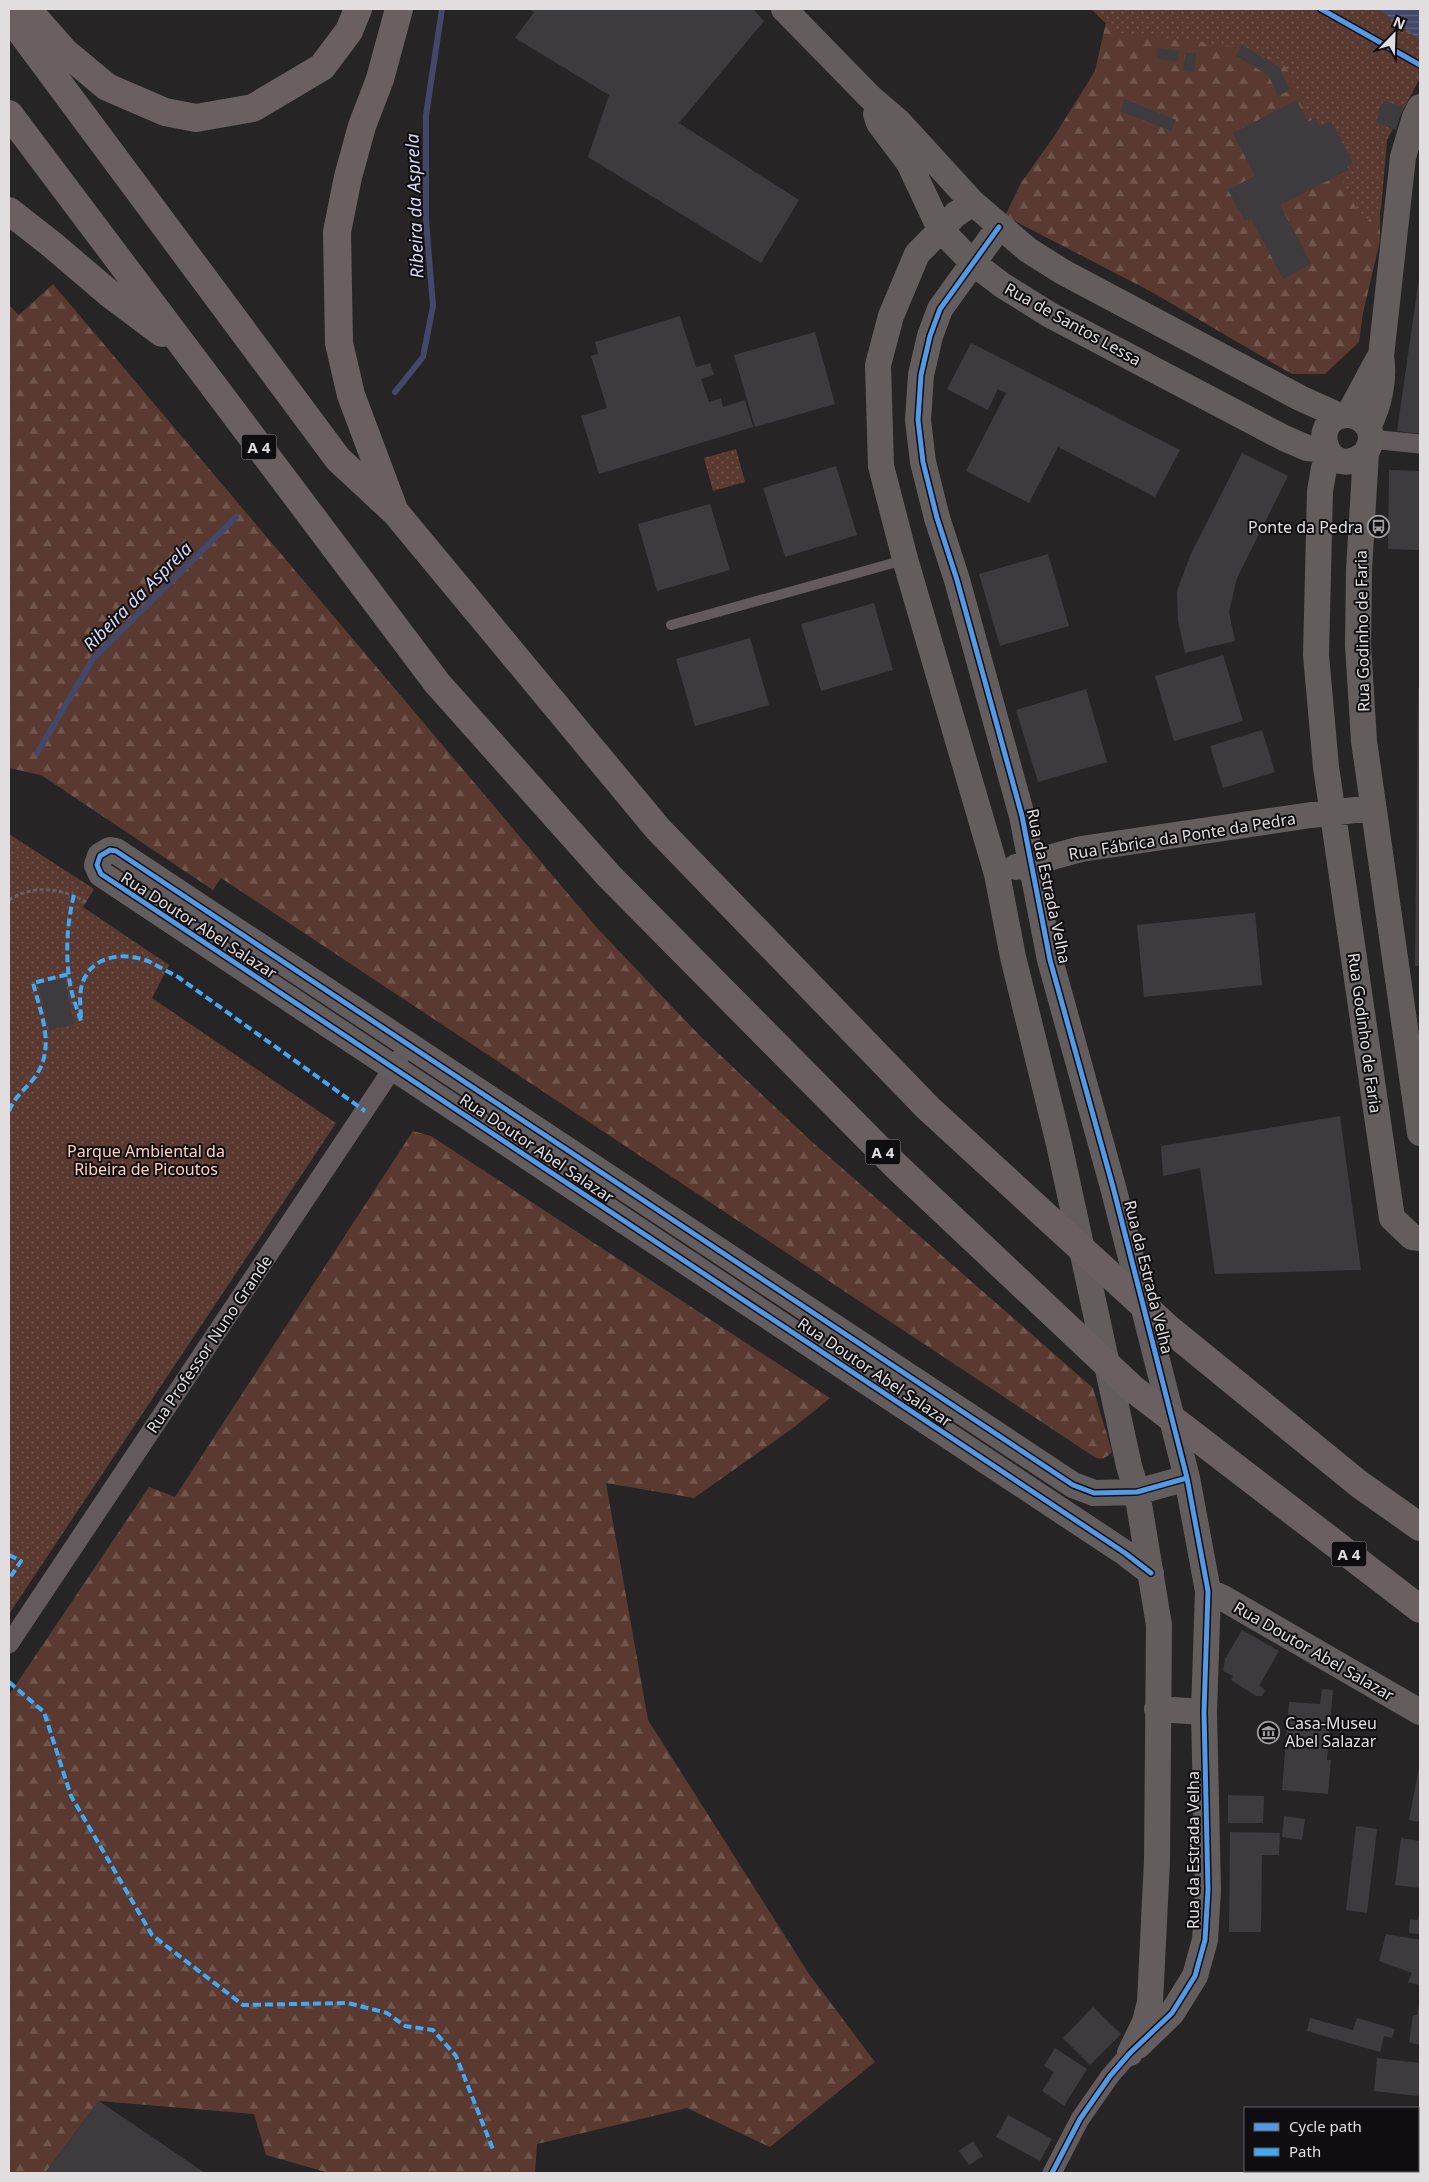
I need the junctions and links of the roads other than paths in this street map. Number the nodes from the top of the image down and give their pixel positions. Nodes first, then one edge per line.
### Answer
1 (27, 9) edge
2 (358, 9) edge
3 (399, 9) edge
4 (784, 9) edge
5 (9, 16) edge
6 (870, 97) junction
7 (1420, 107) edge
8 (9, 114) edge
9 (973, 204) junction
10 (9, 211) edge
11 (999, 227) junction
12 (940, 229) junction
13 (973, 263) junction
14 (186, 351) junction
15 (1359, 430) junction
16 (1420, 444) edge
17 (1329, 452) junction
18 (396, 513) junction
19 (951, 564) junction
20 (908, 567) junction
21 (671, 625) dead end
22 (1373, 808) junction
23 (1332, 813) junction
24 (1032, 862) junction
25 (997, 874) junction
26 (409, 1044) junction
27 (394, 1068) junction
28 (1420, 1133) edge
29 (1420, 1238) edge
30 (1187, 1478) junction
31 (1145, 1490) junction
32 (1420, 1527) edge
33 (1151, 1573) junction
34 (1208, 1591) junction
35 (1420, 1609) edge
36 (9, 1644) edge
37 (1157, 1709) junction
38 (1204, 1712) junction
39 (1420, 1712) edge
40 (1130, 2053) junction
41 (1052, 2173) edge

1 - 2 highway
3 - 18 highway
4 - 6 street, Rua de Santos Lessa
5 - 18 highway
6 - 9 street, Rua de Santos Lessa
6 - 12 street, Rua de Santos Lessa
7 - 15 street, Rua Godinho de Faria
8 - 14 highway, A 4
9 - 11 street, Rua de Santos Lessa
9 - 12 street, Rua da Estrada Velha
10 - 14 highway
11 - 13 street, Rua da Estrada Velha
11 - 15 street, Rua de Santos Lessa
12 - 13 street, Rua de Santos Lessa
12 - 20 street, Rua da Estrada Velha
13 - 17 street, Rua de Santos Lessa
13 - 19 street, Rua da Estrada Velha
14 - 35 highway, A 4
15 - 16 street
15 - 17 street
15 - 17 street, Rua Godinho de Faria
15 - 22 street, Rua Godinho de Faria
17 - 23 street, Rua Godinho de Faria
18 - 32 highway
19 - 20 street
19 - 24 street, Rua da Estrada Velha
20 - 21 lane
20 - 25 street, Rua da Estrada Velha
22 - 23 street
22 - 28 street, Rua Godinho de Faria
23 - 24 street, Rua Fábrica da Ponte da Pedra
23 - 29 street, Rua Godinho de Faria
24 - 25 street, Rua da Estrada Velha
24 - 30 street, Rua da Estrada Velha
25 - 31 street, Rua da Estrada Velha
26 - 27 street, Rua Professor Nuno Grande
26 - 27 street, Rua Doutor Abel Salazar
26 - 31 street, Rua Doutor Abel Salazar
27 - 33 street, Rua Doutor Abel Salazar
27 - 36 street, Rua Professor Nuno Grande
30 - 31 street
30 - 34 street, Rua da Estrada Velha
31 - 33 street, Rua da Estrada Velha
33 - 37 street, Rua da Estrada Velha
34 - 38 street, Rua da Estrada Velha
34 - 39 street, Rua Doutor Abel Salazar
37 - 38 street
37 - 40 street, Rua da Estrada Velha
38 - 40 street, Rua da Estrada Velha
40 - 41 street, Rua da Estrada Velha

